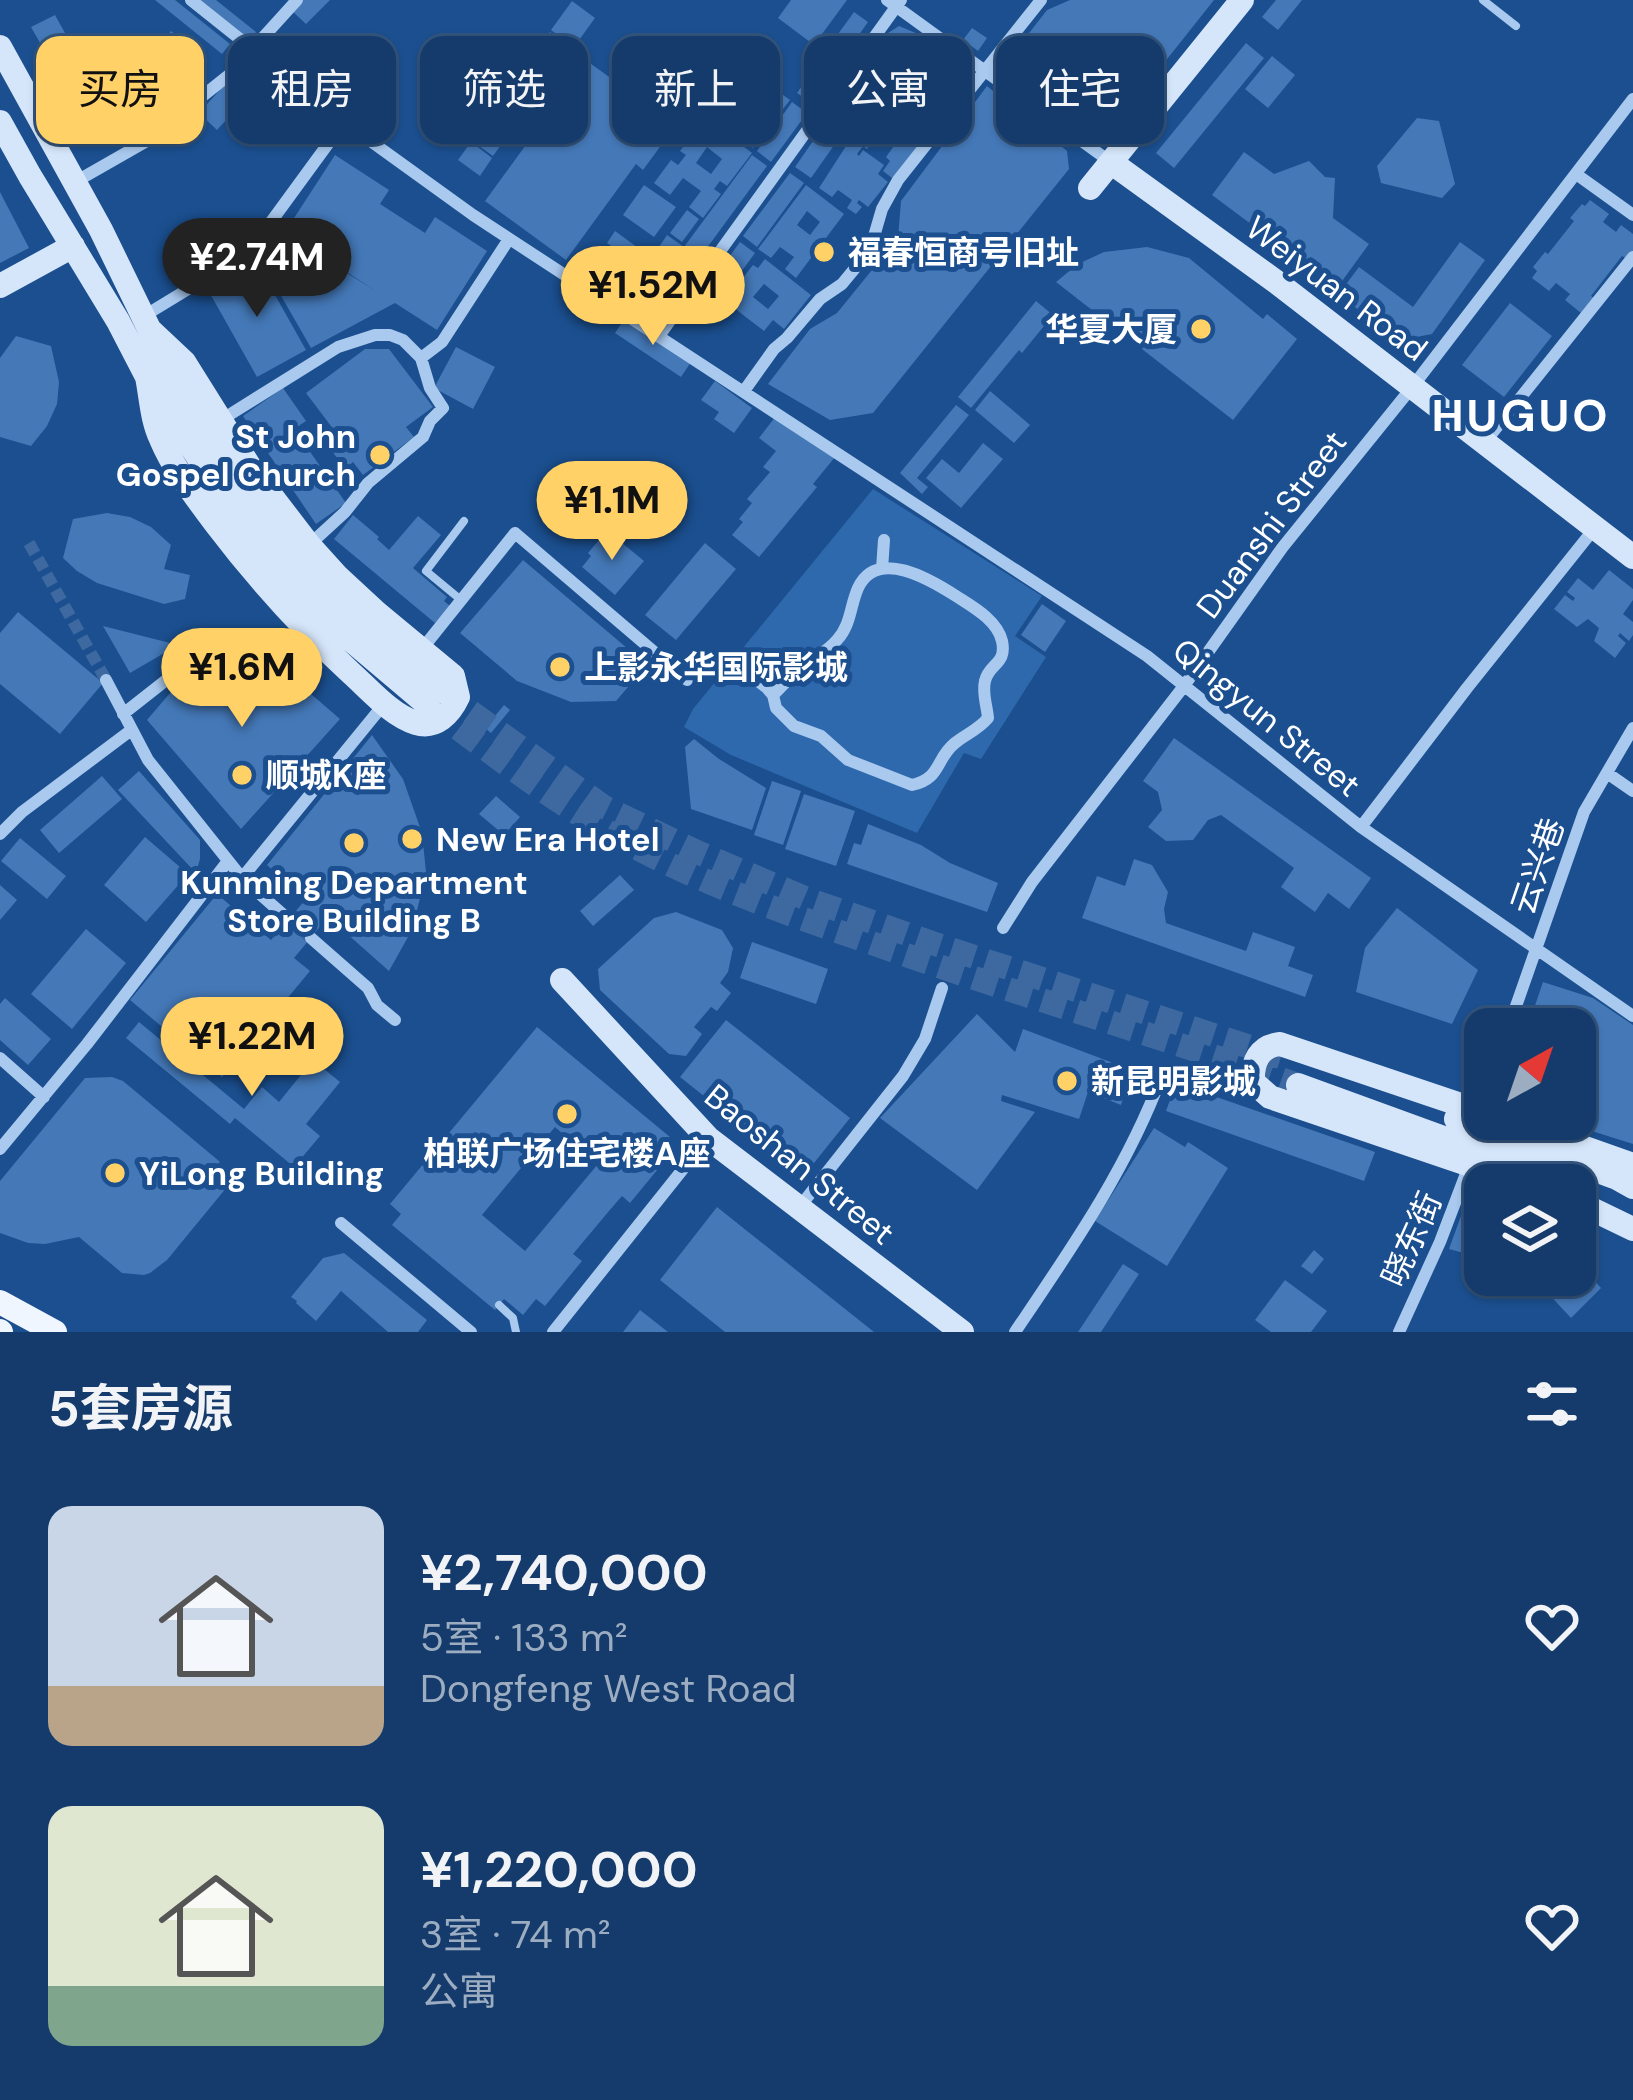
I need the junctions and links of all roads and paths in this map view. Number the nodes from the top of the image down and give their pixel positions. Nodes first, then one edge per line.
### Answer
1 (191, 0) edge
2 (298, 0) edge
3 (1041, 0) edge
4 (1242, 0) edge
5 (1483, 0) edge
6 (895, 2) edge
7 (1516, 26) dead end
8 (234, 36) edge
9 (264, 36) edge
10 (0, 47) edge
11 (989, 72) junction
12 (228, 76) edge
13 (996, 81) edge
14 (1633, 99) edge
15 (0, 122) edge
16 (328, 144) edge
17 (375, 144) edge
18 (1087, 144) edge
19 (1112, 163) junction
20 (1576, 174) junction
21 (75, 182) junction
22 (1090, 188) dead end
23 (1633, 215) edge
24 (509, 239) junction
25 (73, 246) junction
26 (1633, 257) edge
27 (0, 286) edge
28 (147, 323) junction
29 (659, 336) junction
30 (421, 358) junction
31 (147, 376) junction
32 (1413, 386) junction
33 (744, 391) junction
34 (220, 420) junction
35 (1485, 442) junction
36 (464, 521) dead end
37 (1595, 528) junction
38 (884, 540) dead end
39 (309, 545) junction
40 (1633, 557) edge
41 (882, 569) junction
42 (461, 600) junction
43 (422, 650) junction
44 (193, 659) dead end
45 (731, 660) dead end
46 (106, 680) tunnel mouth
47 (687, 680) dead end
48 (1184, 686) junction
49 (773, 695) junction
50 (384, 704) junction
51 (123, 714) junction
52 (1633, 728) edge
53 (130, 731) junction
54 (1607, 772) junction
55 (1633, 791) edge
56 (1361, 827) junction
57 (0, 834) edge
58 (228, 861) junction
59 (242, 878) junction
60 (288, 920) tunnel mouth
61 (1004, 928) dead end
62 (311, 938) tunnel mouth
63 (1537, 948) junction
64 (562, 980) dead end
65 (942, 988) dead end
66 (1516, 1008) edge
67 (1633, 1016) edge
68 (395, 1020) dead end
69 (0, 1058) edge
70 (1162, 1075) dead end
71 (44, 1097) junction
72 (1464, 1106) edge
73 (708, 1138) junction
74 (1563, 1140) edge
75 (0, 1149) edge
76 (1464, 1164) edge
77 (1522, 1164) edge
78 (1574, 1164) edge
79 (1633, 1165) edge
80 (1596, 1171) edge
81 (1464, 1179) edge
82 (1633, 1186) edge
83 (1596, 1194) edge
84 (798, 1209) junction
85 (1633, 1210) edge
86 (1596, 1211) edge
87 (340, 1223) dead end
88 (1633, 1228) edge
89 (0, 1302) edge
90 (499, 1305) dead end
91 (56, 1332) edge
92 (471, 1332) edge
93 (516, 1332) edge
94 (553, 1332) edge
95 (962, 1332) edge
96 (1015, 1332) edge
97 (1399, 1332) edge

1 - 8 street, Qingyun Street
2 - 9 street
3 - 11 street
4 - 19 main road
5 - 7 lane
6 - 11 street
6 - 29 street
10 - 21 main road
11 - 13 street
11 - 33 street
12 - 21 street
14 - 20 street, Duanshi Street
15 - 25 main road
16 - 28 street
17 - 24 street, Qingyun Street
18 - 19 street
19 - 22 main road
19 - 32 main road, Weiyuan Road
20 - 23 street
20 - 32 street, Duanshi Street
21 - 28 main road
24 - 29 street, Qingyun Street
24 - 30 street
25 - 27 main road
25 - 31 main road
26 - 35 street
28 - 31 main road
28 - 34 main road
29 - 33 street, Qingyun Street
30 - 34 street
30 - 39 street
31 - 50 main road
32 - 35 main road, Weiyuan Road
32 - 48 street, Duanshi Street
33 - 48 street, Qingyun Street
34 - 39 main road
35 - 37 main road, Weiyuan Road
36 - 42 lane
37 - 40 main road, Weiyuan Road
37 - 56 street
38 - 41 street
39 - 43 main road
41 - 49 street
41 - 49 street
42 - 43 street
42 - 47 street
43 - 50 main road
44 - 51 street
45 - 49 street
46 - 51 street
48 - 56 street, Qingyun Street
48 - 61 street, Duanshi Street
50 - 59 street
51 - 53 street
52 - 54 street, 云兴巷
53 - 57 street
53 - 58 street
54 - 55 street
54 - 63 street, 云兴巷
56 - 63 street, Qingyun Street
58 - 59 street
58 - 71 street
59 - 60 street
62 - 68 street
63 - 66 street, 云兴巷
63 - 67 street, Qingyun Street
64 - 73 main road, Baoshan Street
65 - 84 street
69 - 71 street
70 - 96 street
71 - 75 street
72 - 76 main road
73 - 84 main road, Baoshan Street
73 - 94 street
74 - 79 main road
77 - 78 main road
80 - 82 main road
81 - 97 street, 晓东街
83 - 85 main road
84 - 95 main road, Baoshan Street
86 - 88 main road
87 - 92 street
89 - 91 main road
90 - 93 lane

